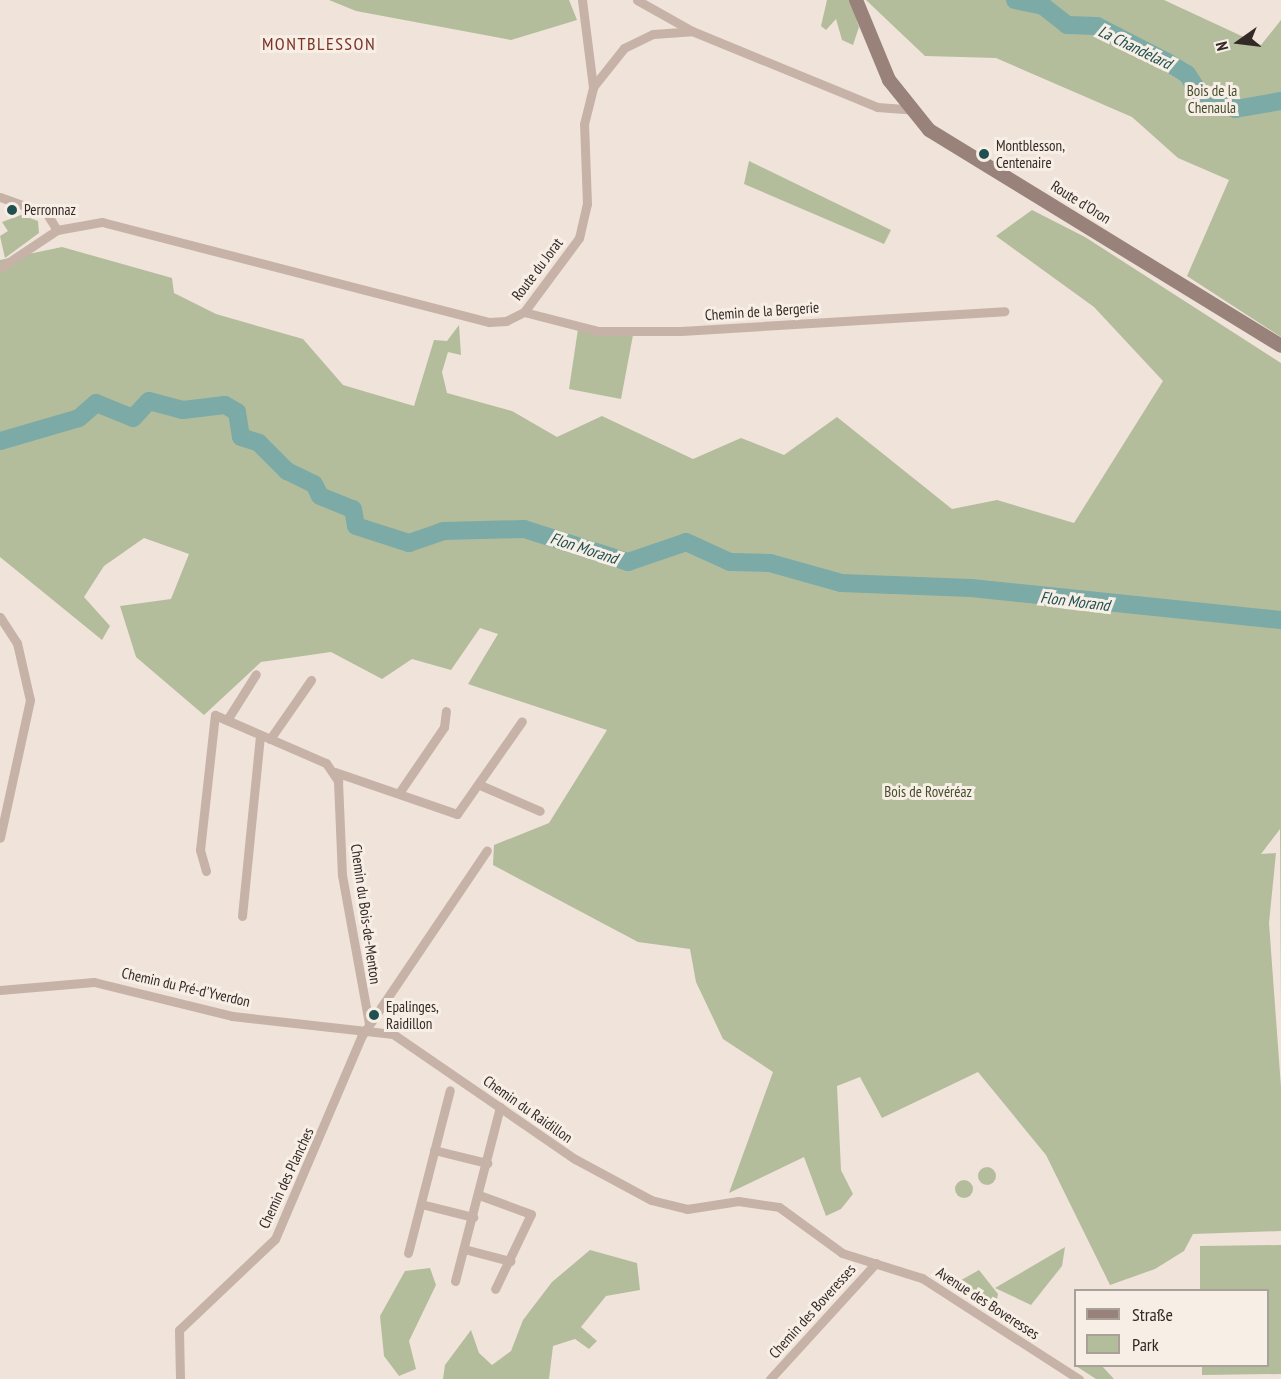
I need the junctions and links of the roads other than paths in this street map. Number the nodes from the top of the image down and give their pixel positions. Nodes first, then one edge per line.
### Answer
1 (582, 0) edge
2 (638, 0) edge
3 (856, 0) edge
4 (692, 31) junction
5 (593, 87) junction
6 (908, 109) junction
7 (0, 197) edge
8 (57, 230) junction
9 (0, 267) edge
10 (1004, 311) dead end
11 (524, 312) junction
12 (1281, 346) edge
13 (0, 617) edge
14 (256, 674) dead end
15 (311, 680) dead end
16 (446, 711) dead end
17 (226, 720) junction
18 (522, 721) dead end
19 (265, 737) junction
20 (335, 772) junction
21 (480, 785) junction
22 (399, 793) junction
23 (540, 811) dead end
24 (0, 838) edge
25 (487, 850) dead end
26 (206, 871) dead end
27 (242, 916) dead end
28 (0, 990) edge
29 (368, 1026) junction
30 (450, 1090) dead end
31 (500, 1107) junction
32 (435, 1150) junction
33 (487, 1163) junction
34 (479, 1195) junction
35 (421, 1204) junction
36 (473, 1217) junction
37 (464, 1249) junction
38 (408, 1253) dead end
39 (510, 1261) junction
40 (876, 1263) junction
41 (455, 1281) dead end
42 (495, 1289) dead end
43 (180, 1379) edge
44 (770, 1379) edge
45 (1079, 1379) edge

1 - 5 street
2 - 4 street
3 - 6 main road, Route d'Oron
4 - 5 street, Route du Jorat
4 - 6 street, Route du Jorat
5 - 11 street, Route du Jorat
6 - 12 main road, Route d'Oron
7 - 8 street
8 - 9 street, Route du Jorat
8 - 11 street, Route du Jorat
10 - 11 street, Chemin de la Bergerie
13 - 24 street
14 - 17 street
15 - 19 street
16 - 22 street
17 - 19 street
17 - 26 street
18 - 21 street
19 - 20 street
19 - 27 street
20 - 22 street
20 - 29 street, Chemin du Bois-de-Menton
21 - 22 street
21 - 23 street
25 - 29 street
28 - 29 street, Chemin du Pré-d'Yverdon
29 - 31 street, Chemin du Raidillon
29 - 43 street, Chemin des Planches
30 - 32 street
31 - 33 street
31 - 40 street, Chemin du Raidillon
32 - 33 street
32 - 35 street
33 - 34 street
34 - 36 street
34 - 39 street
35 - 36 street
35 - 38 street
36 - 37 street
37 - 39 street
37 - 41 street
39 - 42 street
40 - 44 street, Chemin des Boveresses
40 - 45 street, Avenue des Boveresses

